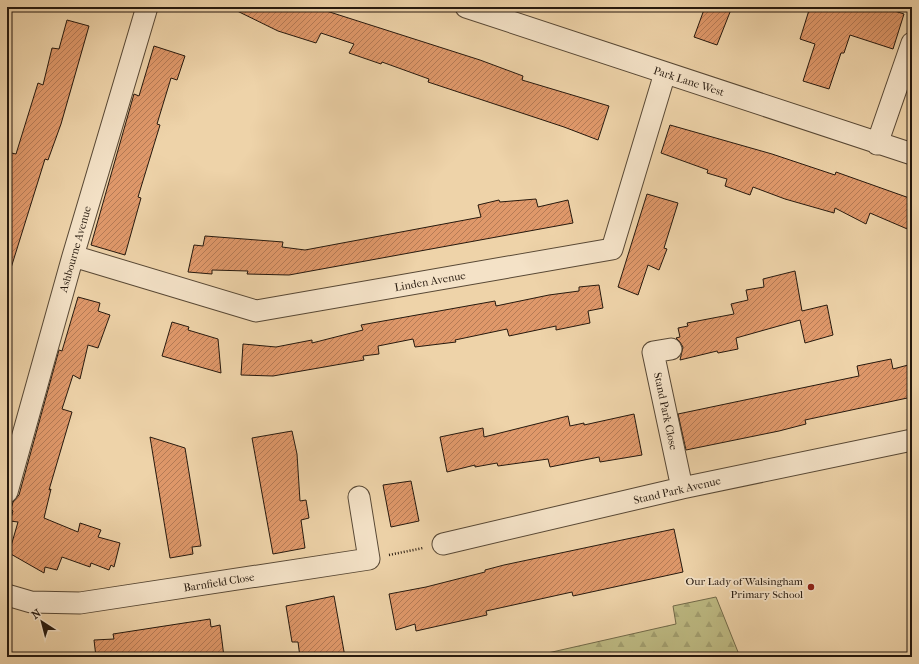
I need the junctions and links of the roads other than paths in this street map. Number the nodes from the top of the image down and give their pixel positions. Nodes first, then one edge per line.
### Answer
1 (147, 7) edge
2 (466, 7) edge
3 (912, 43) edge
4 (665, 73) junction
5 (877, 144) junction
6 (912, 154) edge
7 (73, 256) junction
8 (671, 349) dead end
9 (912, 440) edge
10 (682, 488) junction
11 (7, 492) edge
12 (359, 497) dead end
13 (443, 544) road end
14 (7, 594) edge

1 - 7 street, Ashbourne Avenue
2 - 4 street, Park Lane West
3 - 5 street
4 - 5 street, Park Lane West
4 - 7 street, Linden Avenue
5 - 6 street, Park Lane West
7 - 11 street, Ashbourne Avenue
8 - 10 street, Stand Park Close
9 - 10 street, Stand Park Avenue
10 - 13 street, Stand Park Avenue
12 - 14 street, Barnfield Close

